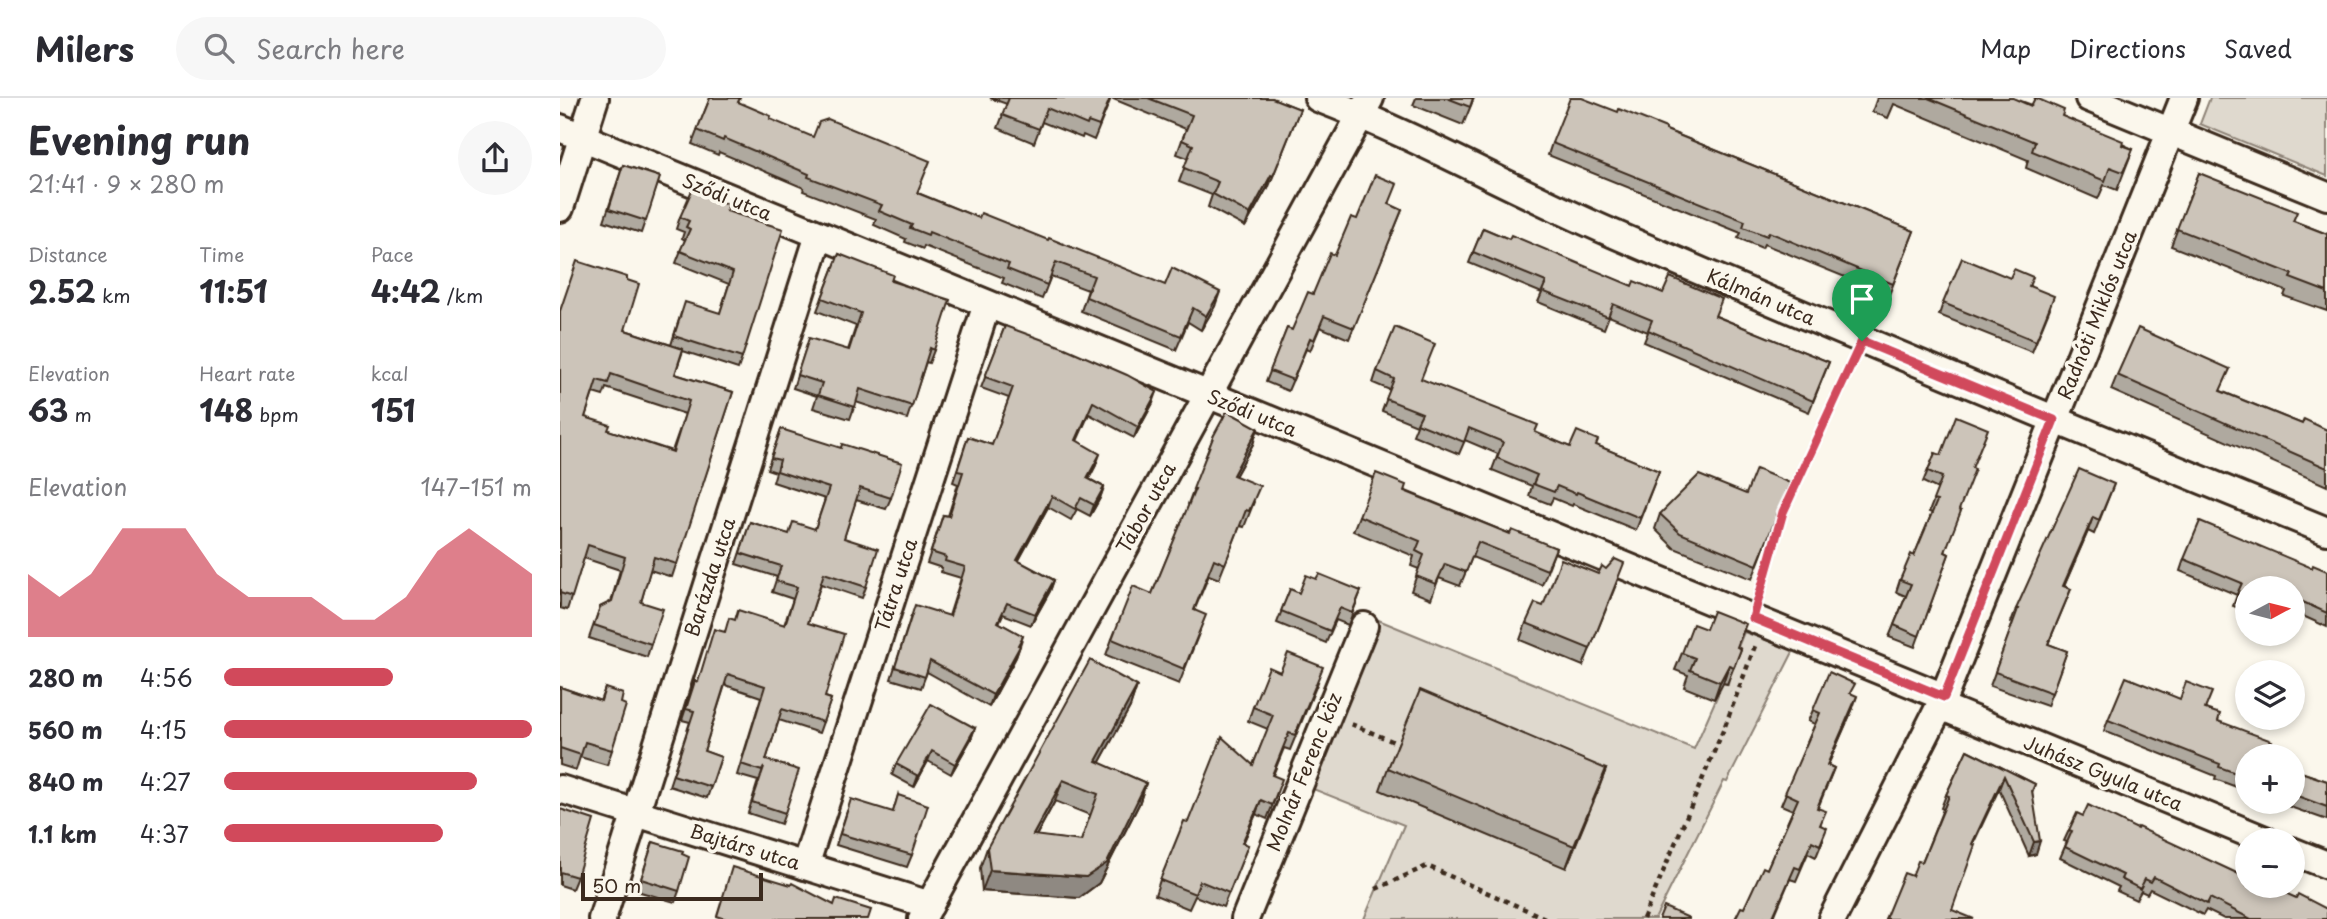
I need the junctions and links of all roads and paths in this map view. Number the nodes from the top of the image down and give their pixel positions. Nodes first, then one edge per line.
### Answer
1 (595, 98) edge
2 (1318, 98) edge
3 (2089, 98) edge
4 (2184, 98) edge
5 (1365, 106) edge
6 (2170, 132) junction
7 (571, 133) edge
8 (2327, 196) edge
9 (560, 208) edge
10 (819, 235) junction
11 (987, 304) junction
12 (1862, 341) junction
13 (1208, 394) junction
14 (2054, 420) junction
15 (2327, 531) edge
16 (1753, 618) junction
17 (1363, 626) dead end
18 (1942, 701) junction
19 (1327, 715) junction
20 (1399, 744) edge
21 (560, 789) edge
22 (636, 813) junction
23 (2238, 828) edge
24 (2305, 856) edge
25 (2327, 865) edge
26 (805, 866) junction
27 (1376, 889) dead end
28 (926, 912) edge
29 (602, 919) edge
30 (1245, 919) edge
31 (1547, 919) edge
32 (1643, 919) edge
33 (1832, 919) edge

1 - 7 street
2 - 5 street, Kálmán utca
3 - 6 street
4 - 6 street, Radnóti Miklós utca
5 - 12 street, Kálmán utca
5 - 13 street, Tábor utca
6 - 8 street
6 - 14 street, Radnóti Miklós utca
7 - 9 street
7 - 10 street, Sződi utca
10 - 11 street, Sződi utca
10 - 22 street, Barázda utca
11 - 13 street, Sződi utca
11 - 26 street, Tátra utca
12 - 14 street, Kálmán utca
12 - 16 path
13 - 16 street, Sződi utca
13 - 28 street, Tábor utca
14 - 15 street, Kálmán utca
14 - 18 street, Radnóti Miklós utca
16 - 18 street, Sződi utca
16 - 32 path
17 - 19 street, Molnár Ferenc köz
18 - 23 street, Juhász Gyula utca
18 - 33 street, Radnóti Miklós utca
19 - 20 path
19 - 30 street, Molnár Ferenc köz
21 - 22 street, Bajtárs utca
22 - 26 street, Bajtárs utca
22 - 29 street, Barázda utca
24 - 25 street
26 - 28 street, Bajtárs utca
27 - 31 path

